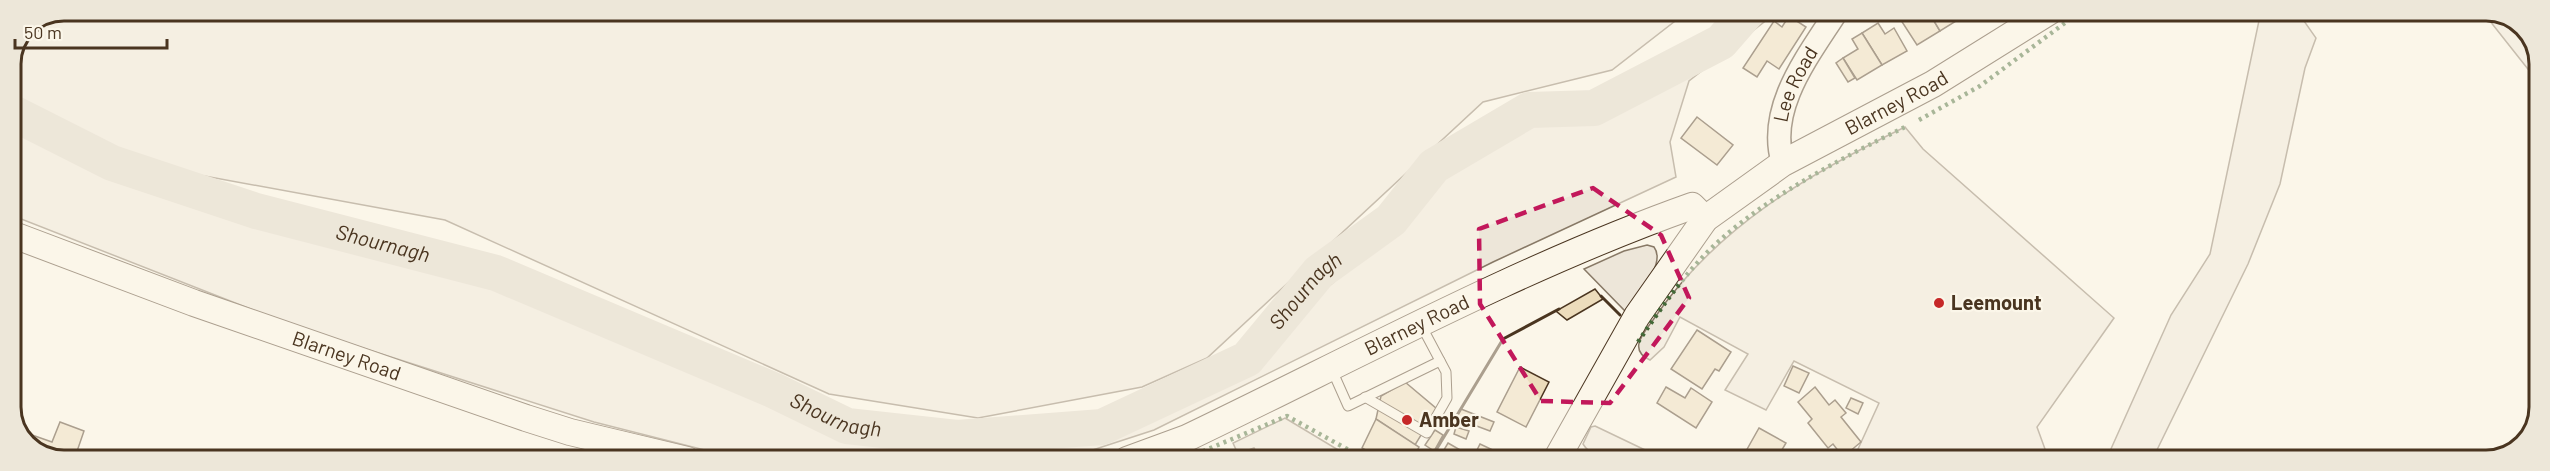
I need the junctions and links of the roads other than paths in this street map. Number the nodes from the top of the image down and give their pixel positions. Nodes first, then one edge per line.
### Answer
1 (1831, 21) edge
2 (2034, 21) edge
3 (1783, 163) junction
4 (1705, 219) junction
5 (21, 238) edge
6 (1422, 325) junction
7 (1440, 361) junction
8 (1332, 369) junction
9 (1365, 397) junction
10 (645, 450) edge
11 (1154, 450) edge
12 (1562, 450) edge

1 - 3 street, Lee Road
2 - 3 main road, Blarney Road
3 - 4 main road, Blarney Road
4 - 6 main road, Blarney Road
4 - 12 main road, Blarney Road
5 - 10 main road, Blarney Road
6 - 7 lane
6 - 8 main road, Blarney Road
7 - 9 lane
7 - 9 lane
8 - 9 lane
8 - 11 main road, Blarney Road

